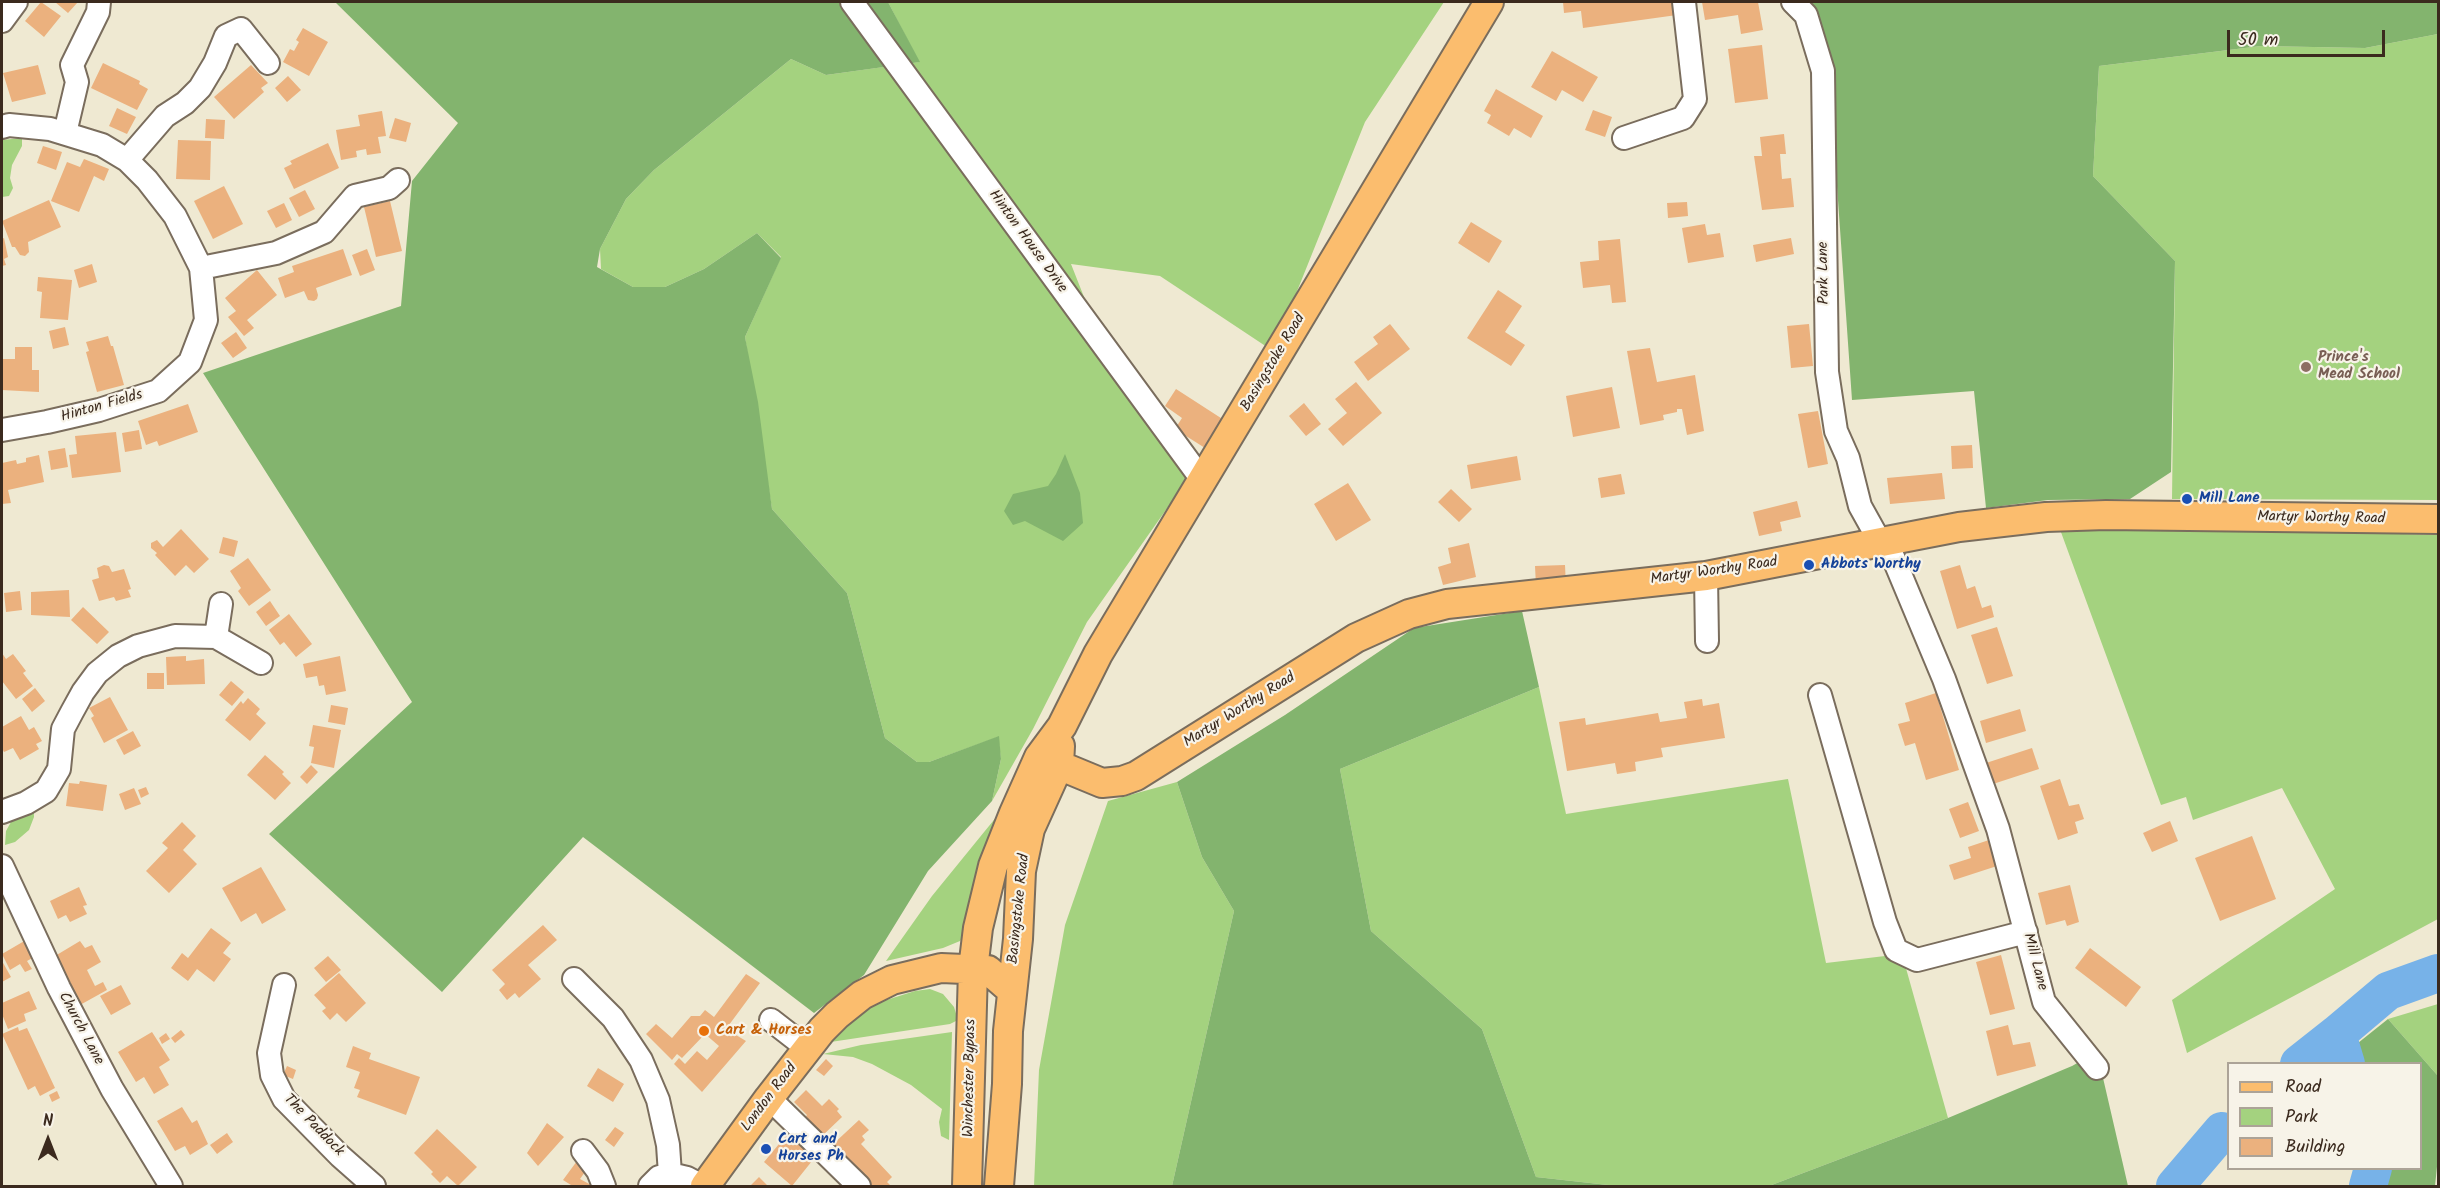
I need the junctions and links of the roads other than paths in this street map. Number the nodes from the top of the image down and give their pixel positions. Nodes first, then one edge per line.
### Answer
1 (16, 2) edge
2 (99, 2) edge
3 (852, 2) edge
4 (1489, 2) edge
5 (1684, 2) edge
6 (1792, 2) edge
7 (2, 21) edge
8 (268, 63) dead end
9 (2, 128) edge
10 (65, 133) junction
11 (1624, 138) dead end
12 (127, 160) junction
13 (398, 180) dead end
14 (201, 268) junction
15 (2, 430) edge
16 (1203, 481) junction
17 (2439, 519) edge
18 (1880, 542) junction
19 (1706, 576) junction
20 (221, 604) dead end
21 (216, 637) junction
22 (1707, 641) dead end
23 (261, 663) dead end
24 (1820, 695) dead end
25 (1049, 761) junction
26 (2, 812) edge
27 (2, 866) edge
28 (1020, 884) junction
29 (2026, 933) junction
30 (973, 969) junction
31 (574, 979) dead end
32 (284, 985) dead end
33 (1011, 990) junction
34 (771, 1020) dead end
35 (807, 1048) junction
36 (2097, 1068) dead end
37 (769, 1098) junction
38 (583, 1151) dead end
39 (670, 1174) junction
40 (171, 1186) edge
41 (374, 1186) edge
42 (604, 1186) edge
43 (650, 1186) edge
44 (704, 1186) edge
45 (859, 1186) edge
46 (967, 1186) edge
47 (999, 1186) edge

1 - 7 street
2 - 10 street
3 - 16 street, Hinton House Drive
4 - 16 main road, Basingstoke Road
5 - 11 street
6 - 18 street, Park Lane
8 - 12 street
9 - 10 street, Hinton Fields
10 - 12 street, Hinton Fields
12 - 14 street, Hinton Fields
13 - 14 street
14 - 15 street, Hinton Fields
16 - 25 main road, Basingstoke Road
17 - 18 main road, Martyr Worthy Road
18 - 19 main road, Martyr Worthy Road
18 - 29 street, Mill Lane
19 - 22 street
19 - 25 main road, Martyr Worthy Road
20 - 21 street
21 - 23 street
21 - 26 street
24 - 29 street
25 - 28 main road, Basingstoke Road
25 - 30 main road, Basingstoke Road
27 - 40 street, Church Lane
28 - 30 main road
28 - 33 main road, Basingstoke Road
29 - 36 street, Mill Lane
30 - 33 main road, London Road
30 - 35 main road, London Road
30 - 46 main road, Winchester Bypass
31 - 39 street
32 - 41 street, The Paddock
33 - 47 main road
34 - 35 street
35 - 37 main road, London Road
37 - 44 main road, London Road
37 - 45 street
38 - 42 street
39 - 43 street
39 - 44 street

